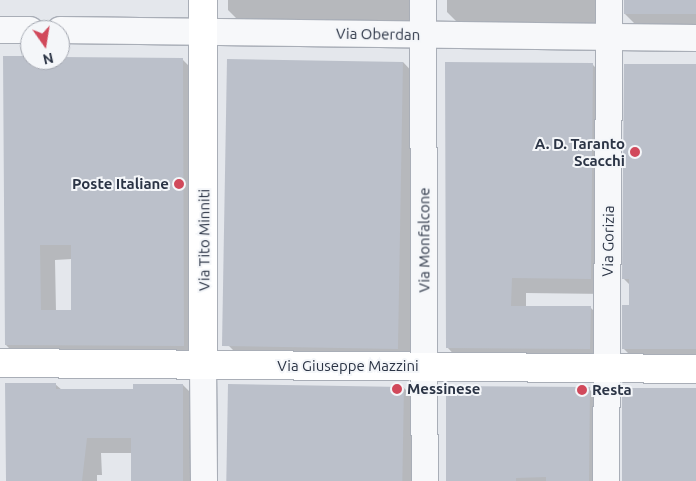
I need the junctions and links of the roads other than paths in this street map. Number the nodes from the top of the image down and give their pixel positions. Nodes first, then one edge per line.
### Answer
1 (203, 0) edge
2 (423, 0) edge
3 (609, 0) edge
4 (0, 30) edge
5 (20, 30) edge
6 (70, 30) edge
7 (204, 32) junction
8 (423, 34) junction
9 (610, 37) junction
10 (696, 38) edge
11 (0, 363) edge
12 (203, 365) junction
13 (424, 367) junction
14 (607, 368) junction
15 (696, 369) edge
16 (204, 481) edge
17 (425, 481) edge
18 (606, 481) edge

1 - 7 main road, Via Tito Minniti
2 - 8 street, Via Monfalcone
3 - 9 street, Via Gorizia
4 - 5 street
6 - 7 street, Via Oberdan
7 - 8 street, Via Oberdan
7 - 12 main road, Via Tito Minniti
8 - 9 street, Via Oberdan
8 - 13 street, Via Monfalcone
9 - 10 street, Via Oberdan
9 - 14 street, Via Gorizia
11 - 12 main road, Via Giuseppe Mazzini
12 - 13 main road, Via Giuseppe Mazzini
12 - 16 street, Via Tito Minniti
13 - 14 main road, Via Giuseppe Mazzini
13 - 17 street, Via Monfalcone
14 - 15 main road, Via Giuseppe Mazzini
14 - 18 street, Via Gorizia

